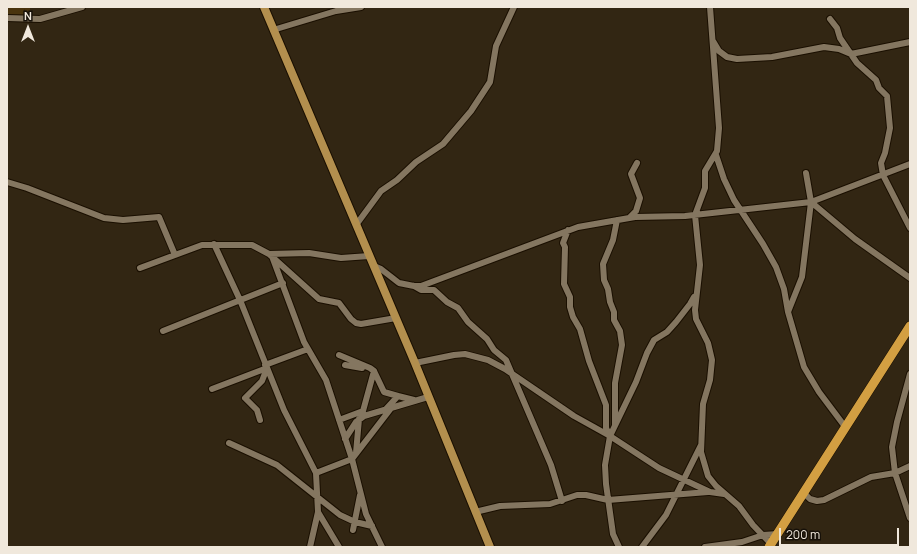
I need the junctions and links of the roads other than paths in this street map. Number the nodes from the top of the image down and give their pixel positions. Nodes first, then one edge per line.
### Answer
1 (82, 7) edge
2 (264, 7) edge
3 (361, 7) edge
4 (514, 7) edge
5 (710, 7) edge
6 (7, 18) edge
7 (830, 19) dead end
8 (273, 30) junction
9 (712, 39) junction
10 (910, 42) edge
11 (851, 54) junction
12 (716, 155) junction
13 (637, 163) dead end
14 (910, 164) edge
15 (806, 173) dead end
16 (883, 175) junction
17 (7, 182) edge
18 (811, 202) junction
19 (739, 208) junction
20 (695, 215) junction
21 (629, 218) junction
22 (617, 220) junction
23 (356, 225) junction
24 (910, 228) edge
25 (568, 230) junction
26 (214, 244) junction
27 (175, 255) junction
28 (271, 256) junction
29 (369, 256) junction
30 (374, 266) junction
31 (140, 268) dead end
32 (910, 278) edge
33 (283, 283) junction
34 (414, 286) junction
35 (697, 289) junction
36 (240, 300) junction
37 (788, 312) junction
38 (396, 318) junction
39 (910, 326) edge
40 (163, 330) dead end
41 (308, 349) junction
42 (339, 355) dead end
43 (415, 363) junction
44 (345, 365) dead end
45 (266, 367) junction
46 (368, 367) junction
47 (374, 372) junction
48 (510, 372) junction
49 (910, 374) edge
50 (212, 389) dead end
51 (398, 396) junction
52 (428, 397) junction
53 (415, 400) junction
54 (389, 408) junction
55 (359, 419) junction
56 (260, 420) dead end
57 (339, 420) junction
58 (615, 427) junction
59 (846, 428) junction
60 (610, 436) junction
61 (345, 439) junction
62 (229, 444) dead end
63 (701, 445) junction
64 (354, 456) junction
65 (910, 466) edge
66 (894, 472) junction
67 (316, 473) junction
68 (682, 480) junction
69 (710, 492) junction
70 (361, 493) junction
71 (804, 493) junction
72 (726, 494) junction
73 (675, 495) junction
74 (317, 496) junction
75 (608, 500) junction
76 (562, 501) junction
77 (318, 512) junction
78 (475, 512) junction
79 (910, 518) edge
80 (354, 521) junction
81 (372, 526) junction
82 (353, 530) dead end
83 (778, 534) junction
84 (763, 535) junction
85 (771, 546) edge
86 (310, 547) edge
87 (339, 547) edge
88 (382, 547) edge
89 (490, 547) edge
90 (619, 547) edge
91 (642, 547) edge
92 (705, 547) edge

1 - 6 street
2 - 8 main road
3 - 8 street
4 - 23 street
5 - 9 street
7 - 11 street
8 - 23 main road
9 - 11 street
9 - 12 street
10 - 11 street
11 - 16 street
12 - 19 street
12 - 20 street
13 - 21 street
14 - 16 street
15 - 18 street
16 - 18 street
16 - 24 street
17 - 27 street
18 - 19 street
18 - 32 street
18 - 37 street
19 - 20 street
19 - 37 street
20 - 21 street
20 - 35 street
21 - 22 street
22 - 25 street
22 - 58 street
23 - 29 main road
25 - 34 street
25 - 60 street
26 - 27 street
26 - 28 street
26 - 36 street
27 - 31 street
28 - 29 street
28 - 33 street
28 - 38 street
29 - 30 main road
30 - 34 street
30 - 38 main road
33 - 36 street
33 - 41 street
34 - 48 street
35 - 58 street
35 - 63 street
36 - 40 street
36 - 45 street
37 - 59 street
38 - 43 main road
39 - 59 highway
41 - 45 street
41 - 57 street
42 - 46 street
43 - 48 street
43 - 52 main road
44 - 46 street
45 - 50 street
45 - 56 street
45 - 67 street
46 - 47 street
47 - 51 street
47 - 57 street
48 - 60 street
48 - 76 street
49 - 66 street
51 - 53 street
51 - 54 street
52 - 53 street
52 - 78 main road
53 - 54 street
54 - 55 street
54 - 64 street
55 - 61 street
55 - 64 street
57 - 61 street
58 - 60 street
59 - 71 highway
60 - 68 street
60 - 75 street
61 - 64 street
62 - 74 street
63 - 68 street
63 - 72 street
64 - 67 street
64 - 70 street
65 - 66 street
66 - 71 street
66 - 79 street
67 - 74 street
68 - 69 street
68 - 73 street
69 - 72 street
69 - 73 street
70 - 80 street
70 - 81 street
71 - 83 highway
72 - 84 street
73 - 75 street
73 - 91 street
74 - 77 street
74 - 80 street
75 - 76 street
75 - 90 street
76 - 78 street
77 - 86 street
77 - 87 street
78 - 89 main road
80 - 81 street
80 - 82 street
81 - 88 street
83 - 84 street
83 - 85 highway
84 - 85 street
84 - 92 street

